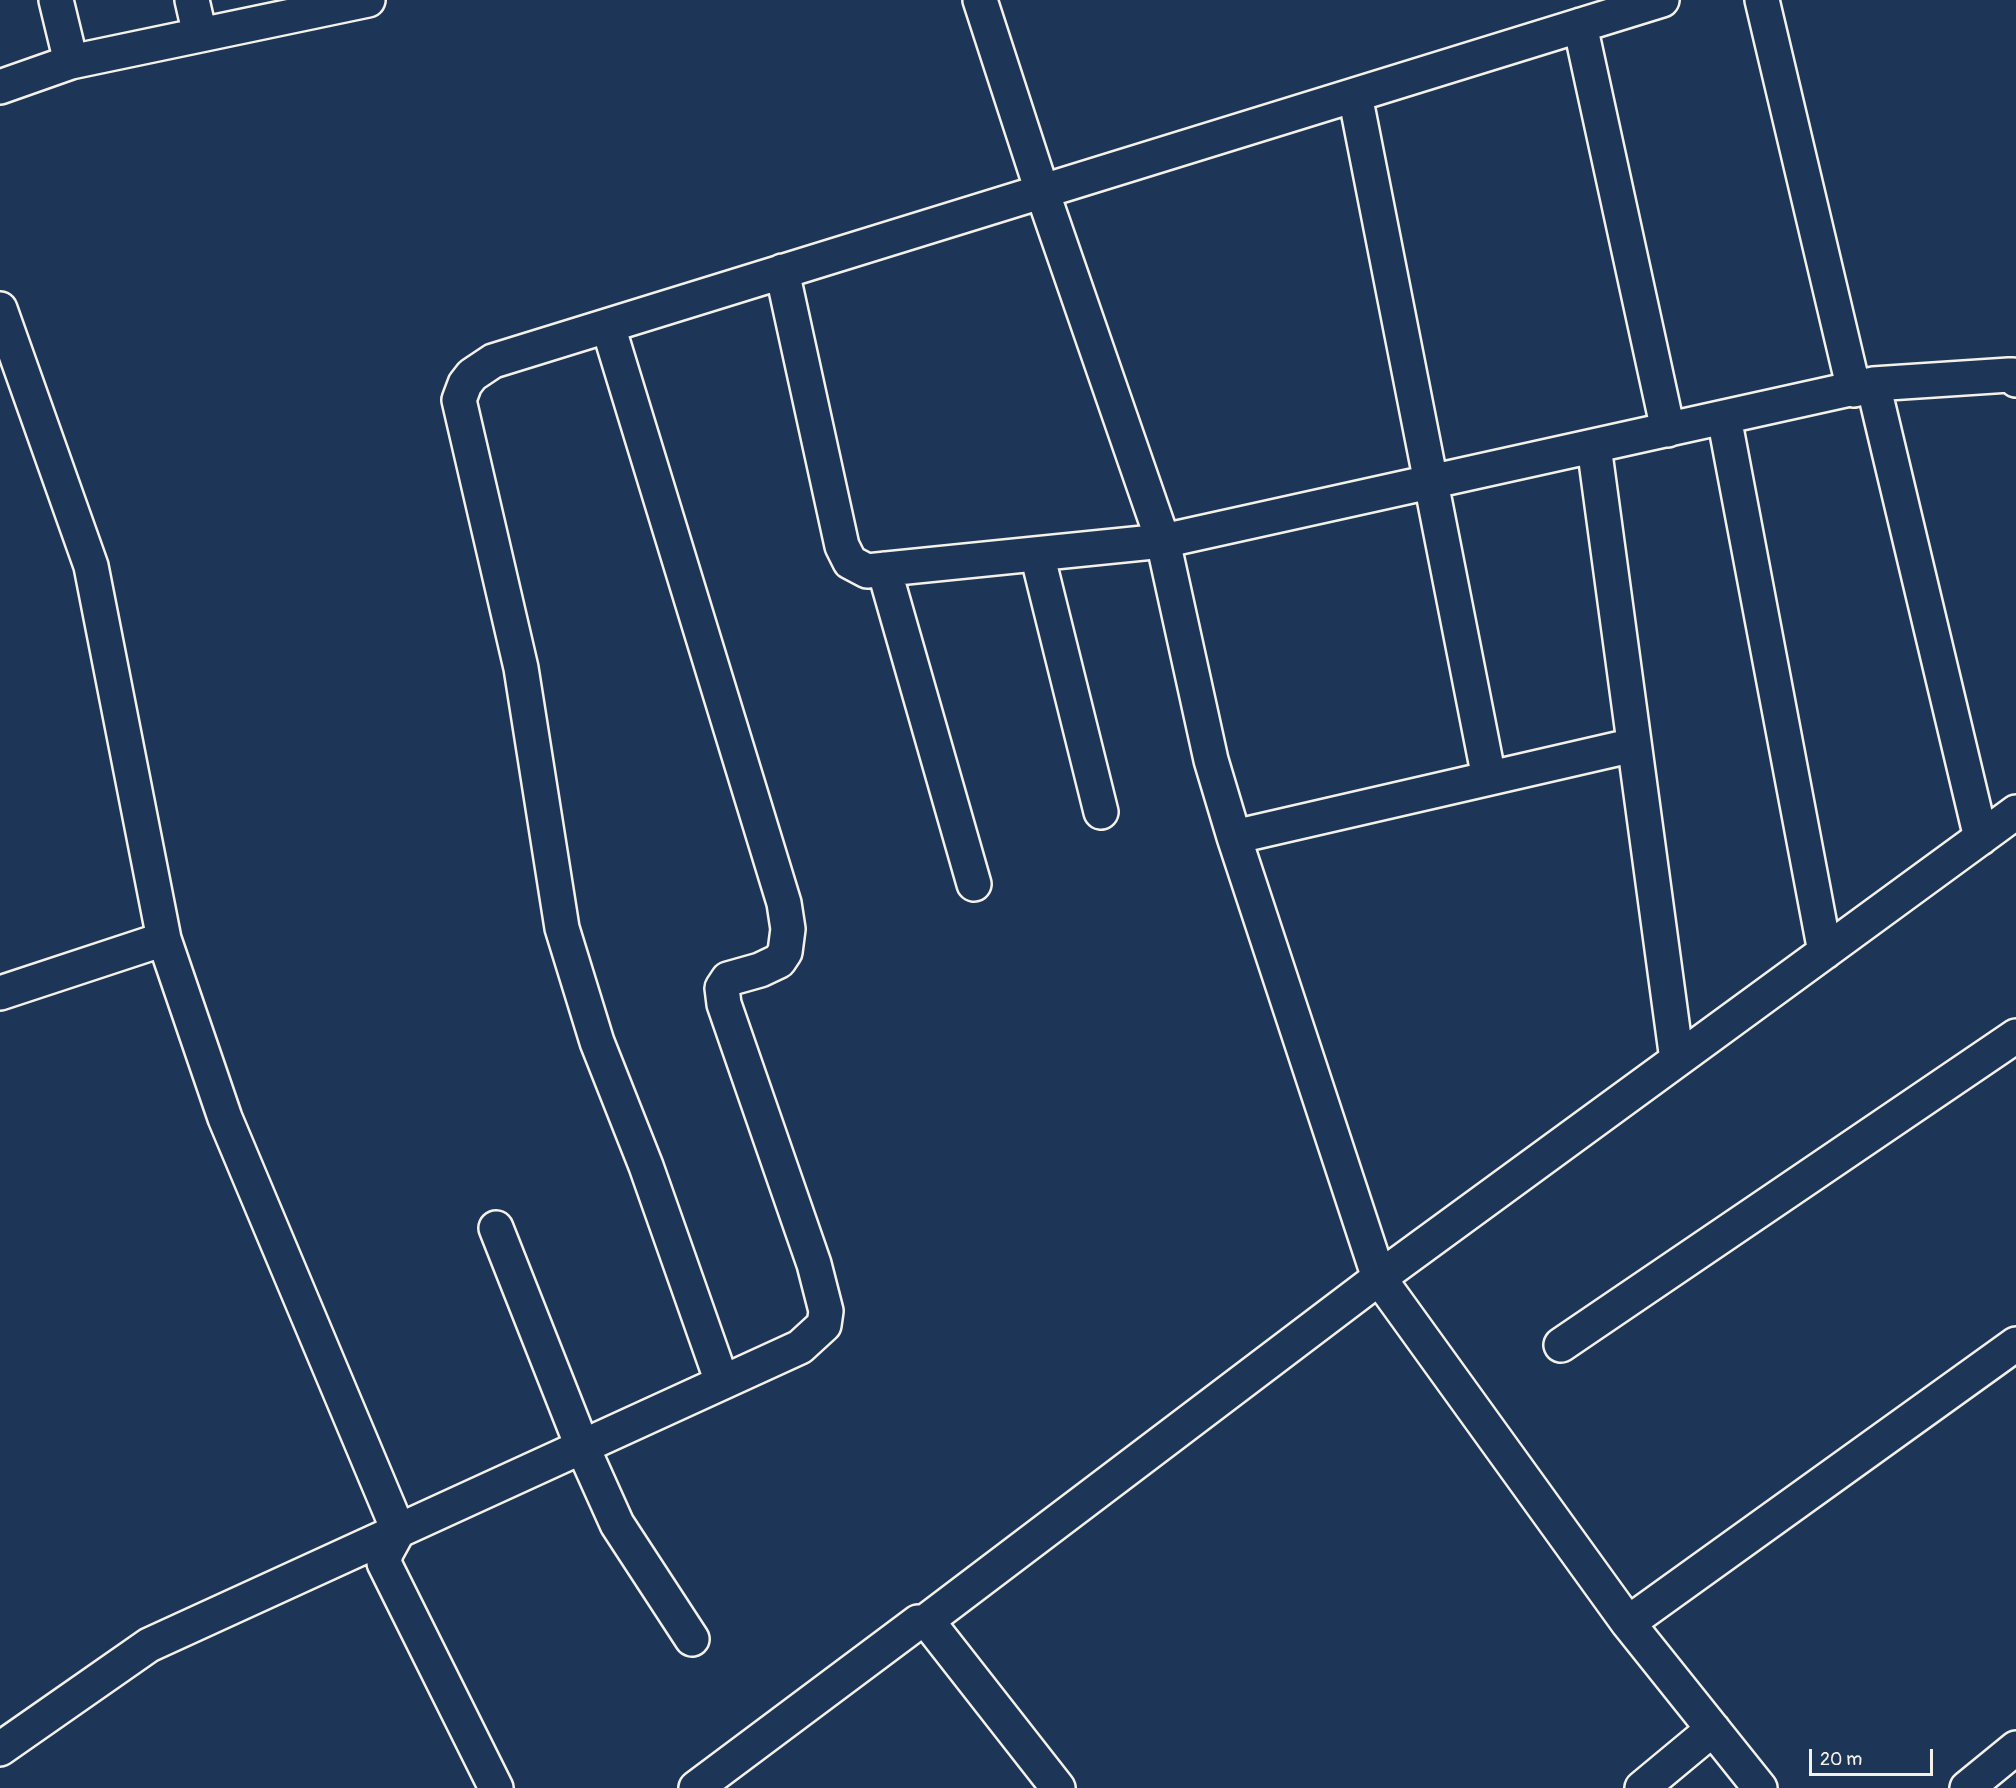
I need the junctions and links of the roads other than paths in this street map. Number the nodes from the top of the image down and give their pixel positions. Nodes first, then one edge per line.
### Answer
1 (56, 0) edge
2 (192, 0) edge
3 (368, 0) edge
4 (980, 0) edge
5 (1662, 0) edge
6 (1762, 0) edge
7 (1580, 25) junction
8 (200, 35) junction
9 (71, 62) junction
10 (0, 87) edge
11 (1355, 94) junction
12 (1042, 191) junction
13 (782, 271) junction
14 (0, 309) edge
15 (608, 326) junction
16 (2016, 380) edge
17 (1863, 387) junction
18 (1724, 417) junction
19 (1668, 430) junction
20 (1594, 446) junction
21 (1431, 482) junction
22 (1163, 541) junction
23 (1037, 554) junction
24 (884, 569) junction
25 (1634, 745) junction
26 (1489, 778) junction
27 (1101, 812) dead end
28 (2016, 812) edge
29 (1234, 837) junction
30 (1981, 838) junction
31 (975, 884) dead end
32 (164, 939) junction
33 (1825, 952) junction
34 (0, 993) edge
35 (2016, 1036) edge
36 (1677, 1060) junction
37 (496, 1228) dead end
38 (1379, 1278) junction
39 (2016, 1344) edge
40 (1561, 1345) dead end
41 (722, 1382) junction
42 (582, 1446) junction
43 (397, 1533) junction
44 (925, 1622) junction
45 (1628, 1623) junction
46 (692, 1639) dead end
47 (1713, 1729) junction
48 (2016, 1748) edge
49 (0, 1749) edge
50 (496, 1788) edge
51 (696, 1788) edge
52 (1058, 1788) edge
53 (1642, 1788) edge
54 (1760, 1788) edge
55 (1967, 1788) edge

1 - 9 street
2 - 8 street
3 - 8 street
4 - 12 street
5 - 7 street
6 - 17 street
7 - 11 street
7 - 19 street
8 - 9 street
9 - 10 street
11 - 12 street
11 - 21 street
12 - 13 street
12 - 22 street
13 - 15 street
13 - 24 street
14 - 32 street
15 - 41 street
15 - 41 street
16 - 17 street
17 - 18 street
17 - 30 street
18 - 19 street
18 - 33 street
19 - 20 street
20 - 21 street
20 - 25 street
21 - 22 street
21 - 26 street
22 - 23 street
22 - 29 street
23 - 24 street
23 - 27 street
24 - 31 street
25 - 26 street
25 - 36 street
26 - 29 street
28 - 30 street
29 - 38 street
30 - 33 street
32 - 34 street
32 - 43 street
33 - 36 street
35 - 40 street
36 - 38 street
37 - 42 street
38 - 44 street
38 - 45 street
39 - 45 street
41 - 42 street
42 - 43 street
42 - 46 street
43 - 49 street
43 - 50 street
44 - 51 street
44 - 52 street
45 - 47 street
47 - 53 street
47 - 54 street
48 - 55 street

